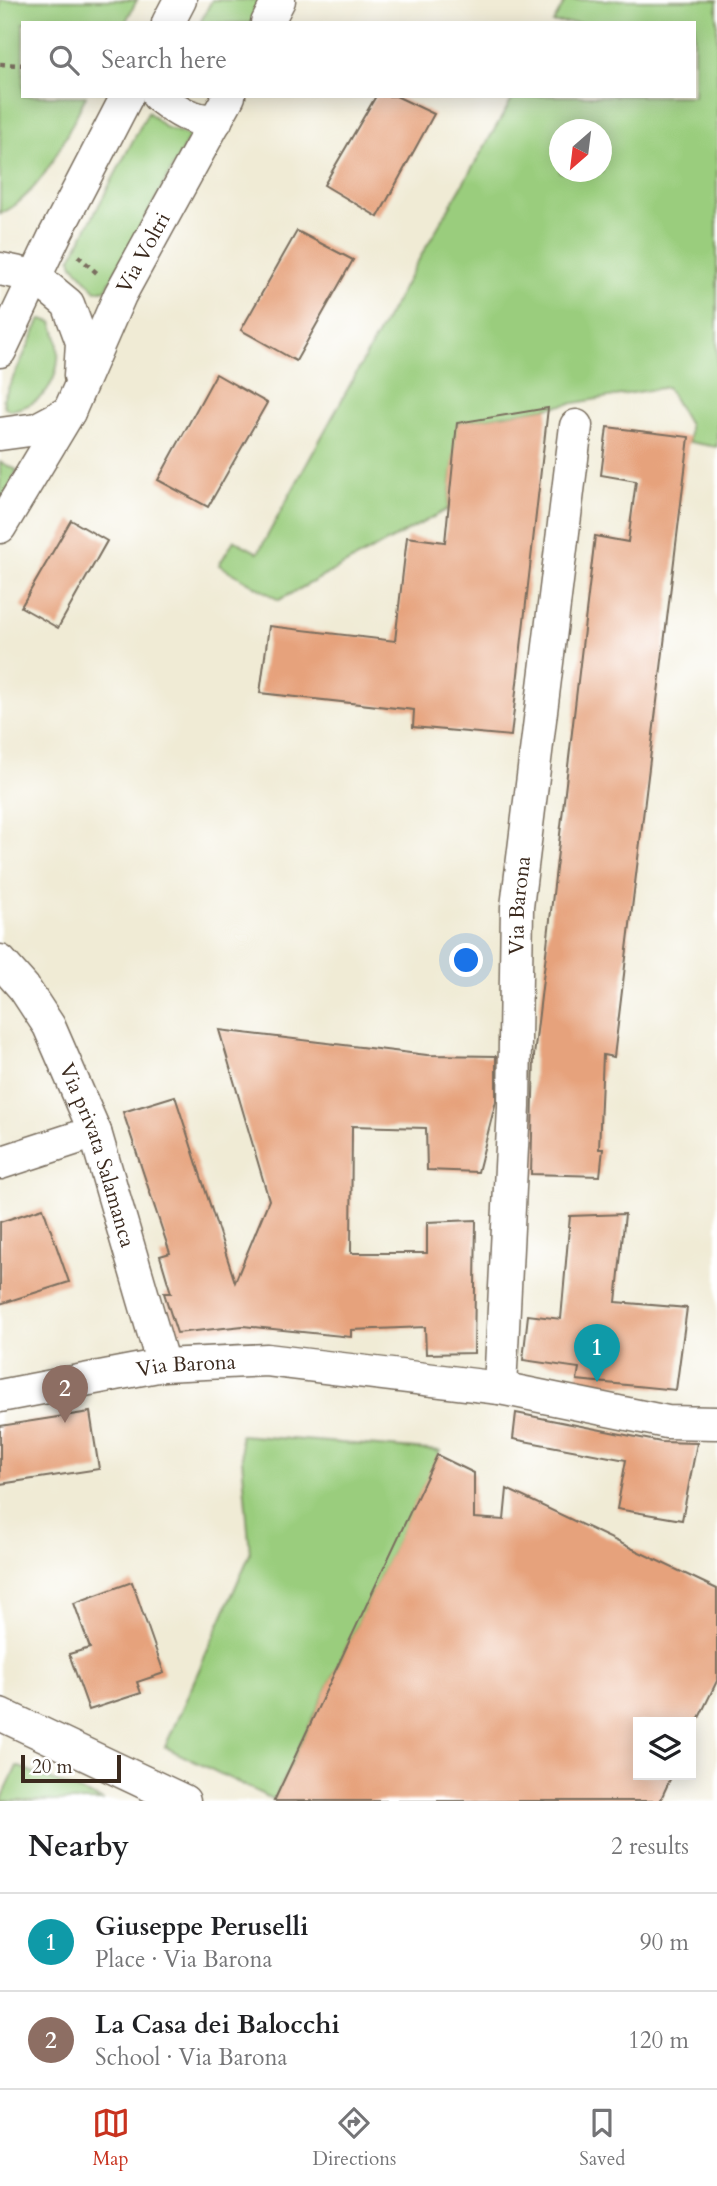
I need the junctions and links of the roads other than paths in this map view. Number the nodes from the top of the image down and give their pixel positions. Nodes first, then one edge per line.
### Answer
1 (180, 0) edge
2 (279, 0) edge
3 (169, 21) edge
4 (268, 21) edge
5 (126, 98) edge
6 (161, 98) edge
7 (223, 108) edge
8 (0, 269) edge
9 (34, 276) junction
10 (0, 351) edge
11 (74, 402) junction
12 (576, 426) dead end
13 (0, 434) edge
14 (0, 527) edge
15 (0, 961) edge
16 (95, 1132) junction
17 (0, 1163) edge
18 (163, 1365) junction
19 (500, 1388) junction
20 (0, 1396) edge
21 (717, 1423) edge
22 (0, 1714) edge
23 (184, 1801) edge

1 - 3 street
2 - 4 street
5 - 9 street
6 - 7 street, Via Voltri
7 - 11 street, Via Voltri
8 - 9 street
9 - 10 street
9 - 11 street, Via Voltri
11 - 13 street
11 - 14 street, Via Voltri
12 - 19 street, Via Barona
15 - 16 street, Via privata Salamanca
16 - 17 street
16 - 18 street, Via privata Salamanca
18 - 19 street, Via Barona
18 - 20 street, Via Barona
19 - 21 street, Via Barona
22 - 23 street

